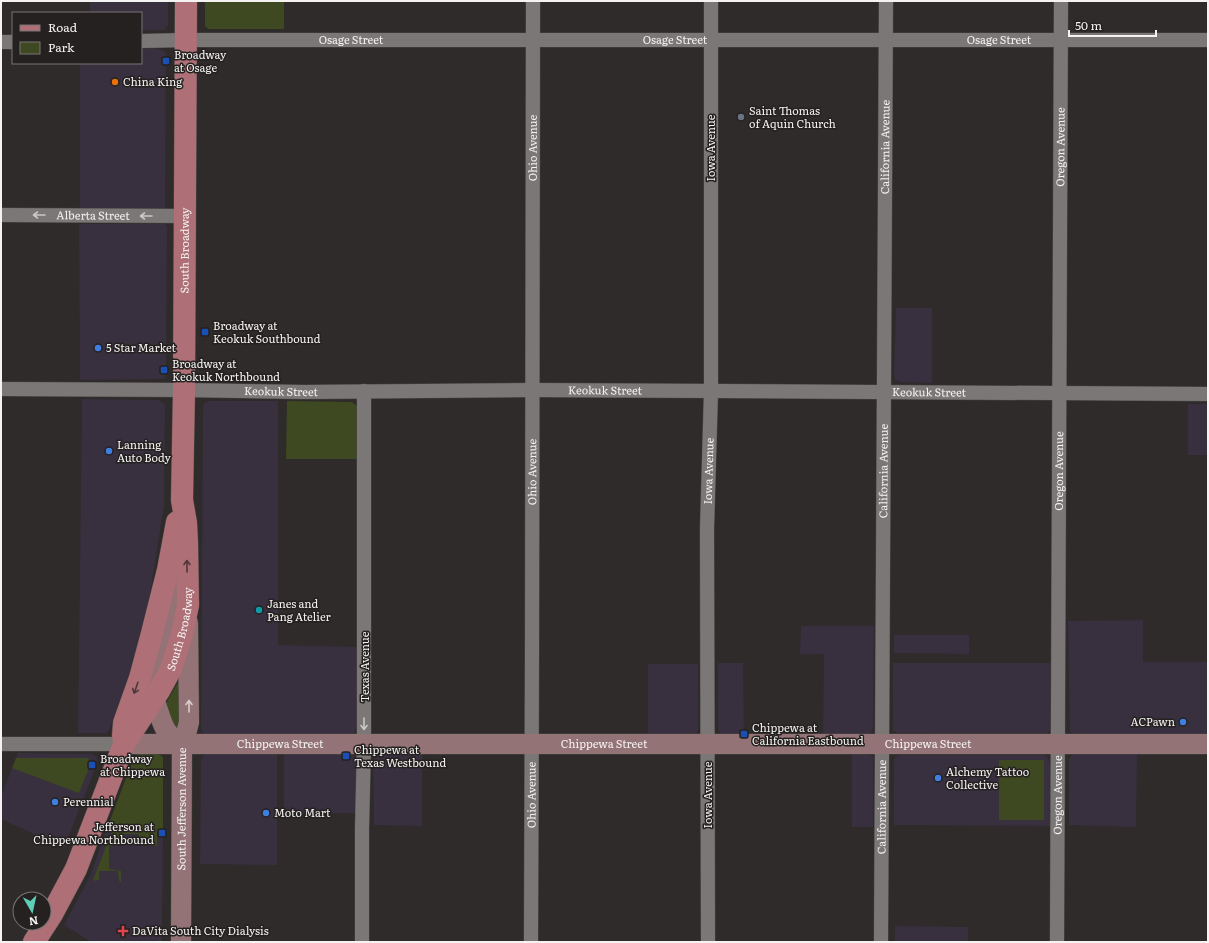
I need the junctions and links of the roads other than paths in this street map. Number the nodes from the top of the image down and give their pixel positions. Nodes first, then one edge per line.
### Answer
1 (186, 1) edge
2 (533, 1) edge
3 (711, 1) edge
4 (886, 1) edge
5 (1061, 1) edge
6 (186, 40) junction
7 (533, 40) junction
8 (711, 40) junction
9 (886, 40) junction
10 (1208, 40) edge
11 (142, 41) edge
12 (1061, 41) junction
13 (1, 42) edge
14 (12, 42) edge
15 (1, 215) edge
16 (185, 216) junction
17 (1, 390) edge
18 (184, 390) junction
19 (532, 390) junction
20 (364, 391) junction
21 (711, 391) junction
22 (884, 392) junction
23 (1059, 393) junction
24 (1208, 394) edge
25 (182, 500) junction
26 (168, 570) junction
27 (188, 605) junction
28 (154, 698) junction
29 (1, 744) edge
30 (124, 744) junction
31 (182, 744) junction
32 (364, 744) junction
33 (532, 744) junction
34 (709, 744) junction
35 (882, 744) junction
36 (1058, 744) junction
37 (1208, 744) edge
38 (34, 942) edge
39 (181, 942) edge
40 (362, 942) edge
41 (531, 942) edge
42 (708, 942) edge
43 (881, 942) edge
44 (1057, 942) edge

1 - 6 main road, South Broadway
2 - 7 street, Ohio Avenue
3 - 8 street, Iowa Avenue
4 - 9 street, California Avenue
5 - 12 street, Oregon Avenue
6 - 7 street, Osage Street
6 - 11 street, Osage Street
6 - 16 main road, South Broadway
7 - 8 street, Osage Street
7 - 19 street, Ohio Avenue
8 - 9 street, Osage Street
8 - 21 street, Iowa Avenue
9 - 12 street, Osage Street
9 - 22 street, California Avenue
10 - 12 street, Osage Street
12 - 23 street, Oregon Avenue
13 - 14 street
16 -> 15 street, Alberta Street
16 - 18 main road, South Broadway
17 - 18 street, Keokuk Street
18 - 20 street, Keokuk Street
18 - 25 main road, South Broadway
19 - 20 street, Keokuk Street
19 - 21 street, Keokuk Street
19 - 33 street, Ohio Avenue
20 -> 32 street, Texas Avenue
21 - 22 street, Keokuk Street
21 - 34 street, Iowa Avenue
22 - 23 street, Keokuk Street
22 - 35 street, California Avenue
23 - 24 street, Keokuk Street
23 - 36 street, Oregon Avenue
25 - 26 main road, South Broadway
27 -> 25 main road, South Broadway
26 - 28 main road
26 -> 30 main road, South Broadway
27 - 28 main road, South Broadway
31 -> 27 main road, South Jefferson Avenue
28 - 30 main road, South Broadway
28 - 31 main road
29 - 30 street, Chippewa Street
30 - 31 main road, Chippewa Street
30 - 38 main road, South Broadway
31 - 32 main road, Chippewa Street
31 - 39 main road, South Jefferson Avenue
32 - 33 main road, Chippewa Street
32 - 40 street, Texas Avenue
33 - 34 main road, Chippewa Street
33 - 41 street, Ohio Avenue
34 - 35 main road, Chippewa Street
34 - 42 street, Iowa Avenue
35 - 36 main road, Chippewa Street
35 - 43 street, California Avenue
36 - 37 main road, Chippewa Street
36 - 44 street, Oregon Avenue

